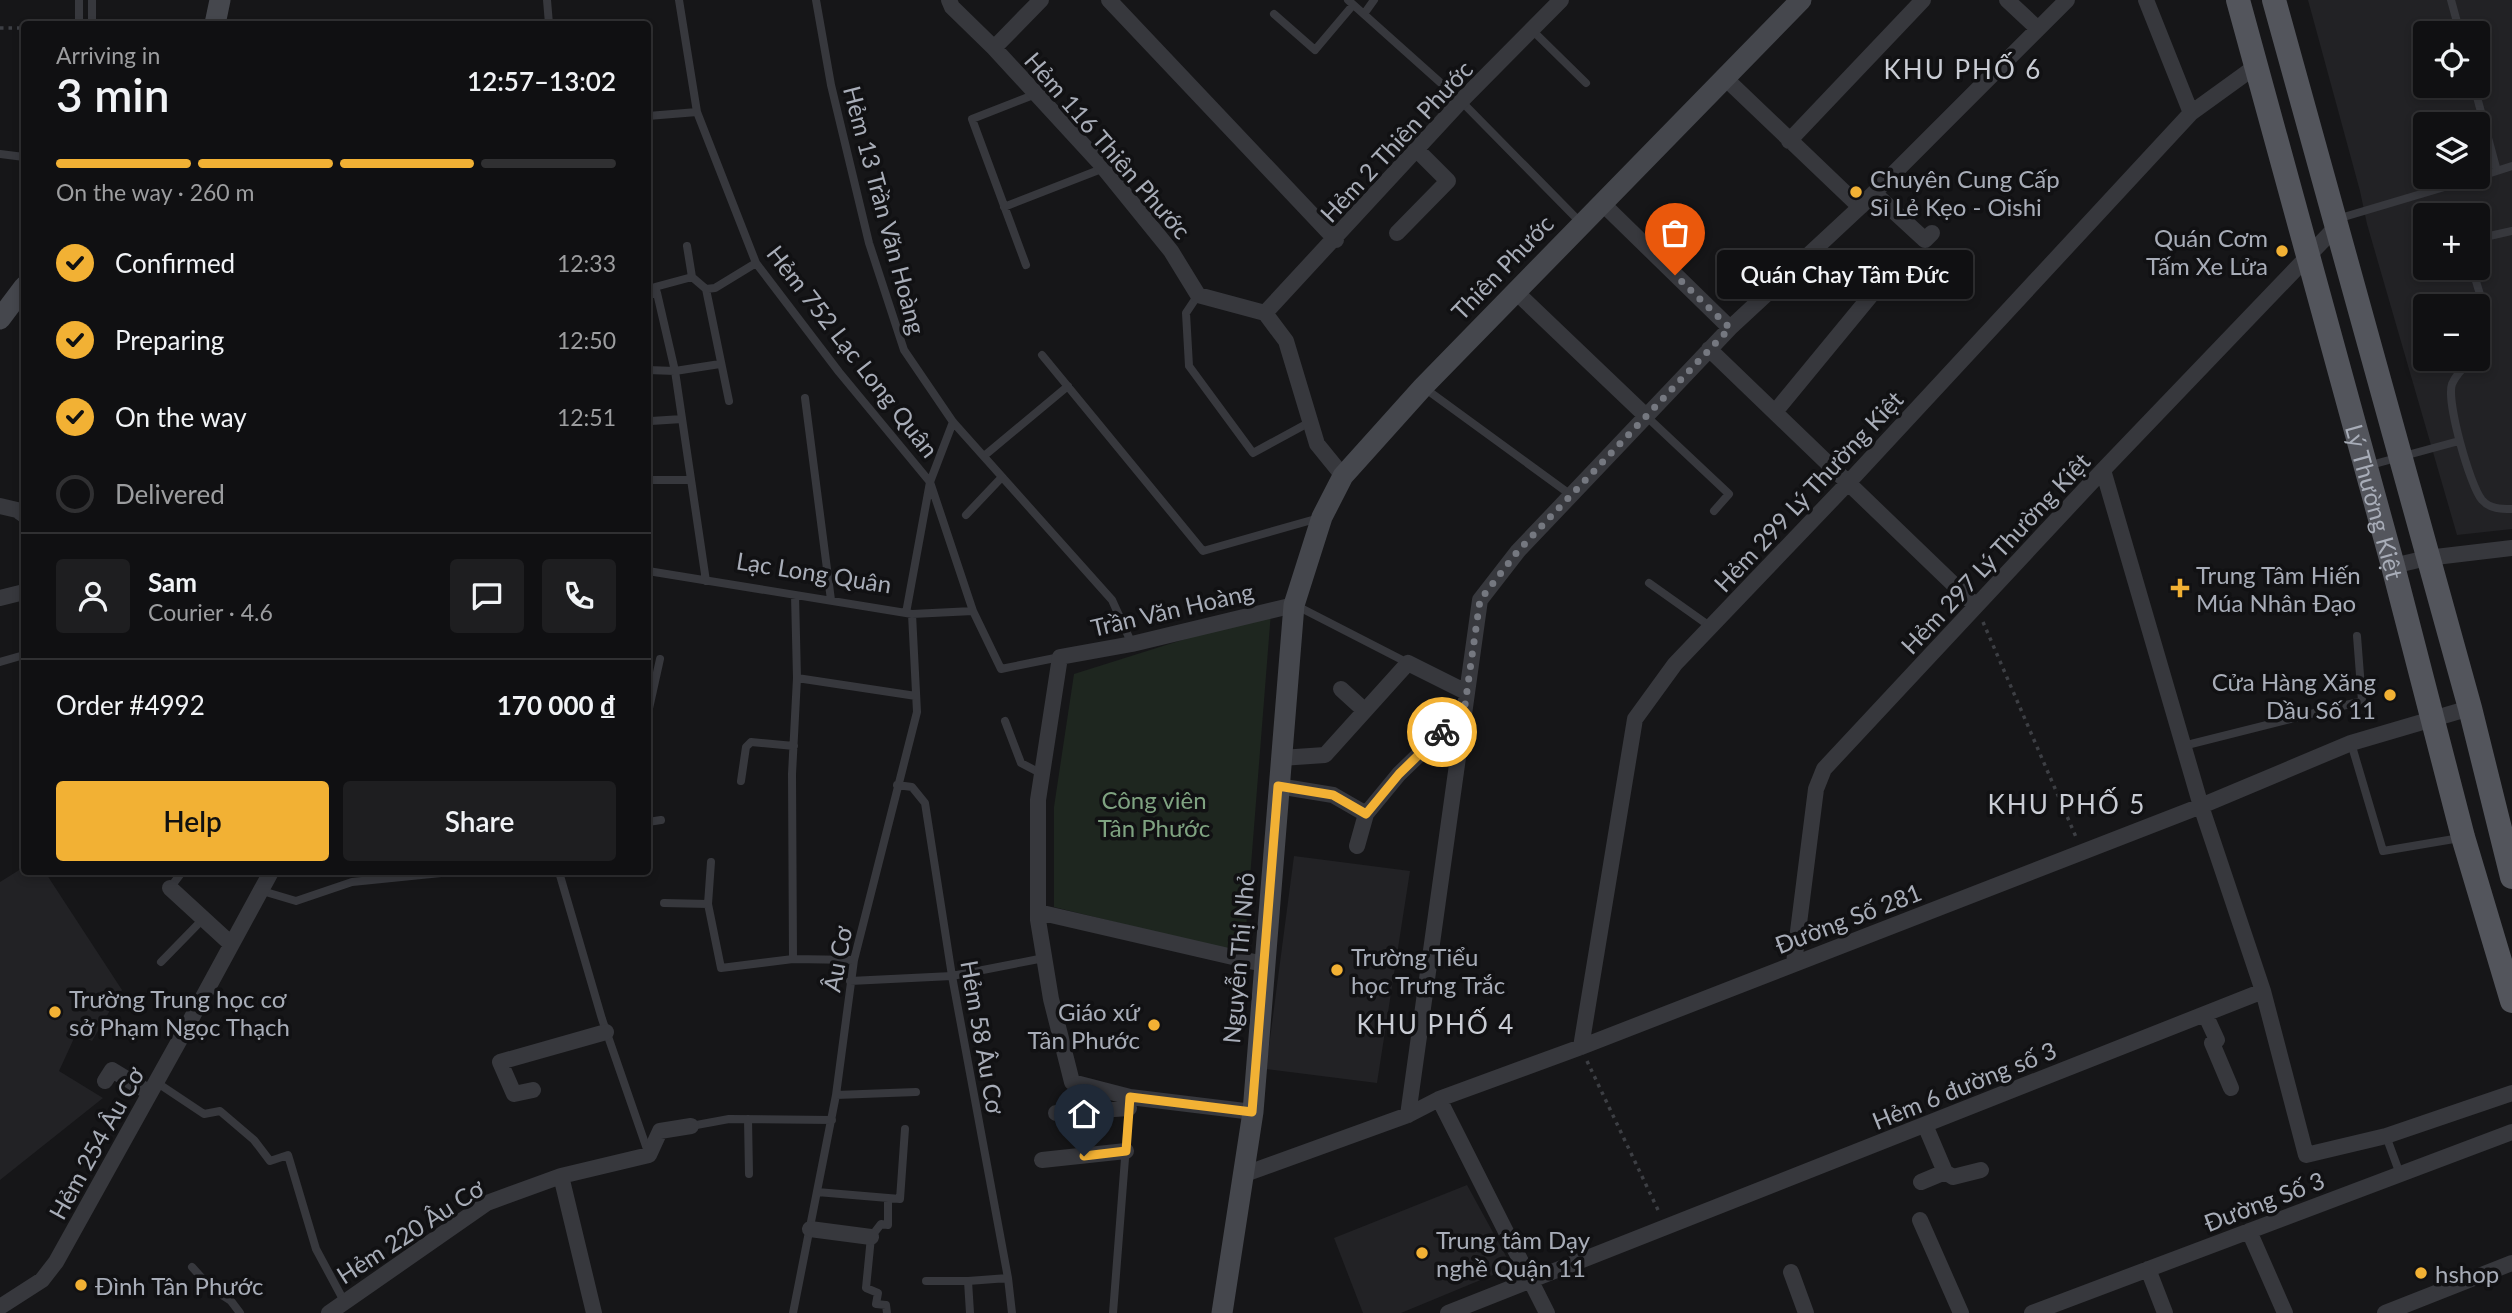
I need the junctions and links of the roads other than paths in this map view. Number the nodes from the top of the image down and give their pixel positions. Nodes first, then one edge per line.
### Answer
1 (79, 0) edge
2 (92, 0) edge
3 (220, 0) edge
4 (547, 0) edge
5 (679, 0) edge
6 (816, 0) edge
7 (949, 0) edge
8 (1041, 0) edge
9 (1109, 0) edge
10 (1374, 0) edge
11 (1561, 0) edge
12 (1801, 0) edge
13 (1923, 0) edge
14 (2007, 0) edge
15 (2067, 0) edge
16 (2146, 0) edge
17 (2238, 0) edge
18 (2274, 0) edge
19 (2451, 0) edge
20 (1351, 2) edge
21 (1274, 15) dead end
22 (1364, 15) junction
23 (79, 21) edge
24 (92, 21) edge
25 (216, 21) edge
26 (550, 21) edge
27 (2457, 21) edge
28 (2038, 29) junction
29 (1532, 30) junction
30 (994, 48) junction
31 (2256, 66) junction
32 (1725, 78) junction
33 (1586, 83) dead end
34 (1036, 94) junction
35 (2477, 98) edge
36 (1461, 101) junction
37 (697, 112) junction
38 (2190, 113) junction
39 (651, 116) edge
40 (1789, 141) junction
41 (1417, 150) junction
42 (0, 155) edge
43 (21, 157) edge
44 (2512, 166) edge
45 (1104, 168) junction
46 (2497, 171) junction
47 (2490, 173) edge
48 (2441, 189) edge
49 (1874, 193) junction
50 (1602, 204) junction
51 (1004, 207) junction
52 (1860, 207) junction
53 (2335, 223) junction
54 (1581, 224) junction
55 (2512, 230) edge
56 (1397, 233) dead end
57 (1932, 233) dead end
58 (2490, 236) edge
59 (1336, 240) junction
60 (687, 246) dead end
61 (2308, 258) junction
62 (755, 263) junction
63 (1026, 265) dead end
64 (692, 277) junction
65 (1882, 282) dead end
66 (706, 289) junction
67 (21, 291) edge
68 (1515, 291) junction
69 (652, 294) edge
70 (1198, 295) junction
71 (1265, 313) junction
72 (0, 320) edge
73 (1730, 328) junction
74 (1709, 349) junction
75 (1042, 355) dead end
76 (720, 364) junction
77 (651, 370) edge
78 (675, 371) junction
79 (2460, 371) edge
80 (1068, 386) junction
81 (1423, 387) junction
82 (805, 398) dead end
83 (729, 401) dead end
84 (1775, 412) junction
85 (1646, 416) junction
86 (682, 419) junction
87 (651, 421) dead end
88 (953, 422) junction
89 (1310, 422) junction
90 (2459, 442) junction
91 (984, 456) junction
92 (2401, 456) junction
93 (2365, 467) junction
94 (2103, 470) junction
95 (1343, 476) junction
96 (1002, 477) junction
97 (651, 480) edge
98 (691, 480) junction
99 (930, 482) junction
100 (1849, 483) junction
101 (1571, 495) junction
102 (0, 506) edge
103 (21, 508) edge
104 (2512, 509) edge
105 (1714, 511) dead end
106 (966, 514) dead end
107 (1322, 517) junction
108 (2512, 548) edge
109 (2427, 558) junction
110 (2393, 566) junction
111 (651, 572) edge
112 (706, 581) junction
113 (1649, 583) dead end
114 (21, 593) edge
115 (795, 595) junction
116 (0, 598) edge
117 (831, 600) junction
118 (1294, 605) junction
119 (1976, 606) junction
120 (973, 611) junction
121 (909, 614) junction
122 (1711, 628) junction
123 (2357, 636) dead end
124 (1132, 644) junction
125 (21, 656) edge
126 (1060, 657) junction
127 (660, 659) dead end
128 (0, 662) edge
129 (1408, 663) junction
130 (797, 678) junction
131 (1341, 689) dead end
132 (1466, 692) junction
133 (916, 696) junction
134 (651, 700) edge
135 (2470, 708) junction
136 (1364, 710) junction
137 (1464, 712) junction
138 (2432, 720) junction
139 (1005, 722) dead end
140 (2351, 743) junction
141 (794, 746) junction
142 (2183, 746) junction
143 (1281, 758) junction
144 (1042, 774) junction
145 (741, 781) dead end
146 (897, 785) junction
147 (1278, 786) junction
148 (2201, 806) junction
149 (1366, 814) junction
150 (661, 820) dead end
151 (651, 822) edge
152 (2463, 837) junction
153 (1357, 846) dead end
154 (711, 862) dead end
155 (180, 875) edge
156 (269, 875) edge
157 (421, 875) edge
158 (560, 875) edge
159 (2512, 877) edge
160 (170, 888) joint
161 (259, 890) junction
162 (664, 903) dead end
163 (708, 904) junction
164 (1038, 912) junction
165 (203, 919) junction
166 (231, 944) junction
167 (1044, 958) junction
168 (793, 959) junction
169 (853, 960) junction
170 (161, 962) dead end
171 (1794, 963) junction
172 (1263, 964) junction
173 (951, 976) junction
174 (850, 981) junction
175 (2263, 991) junction
176 (2512, 1001) edge
177 (2206, 1014) junction
178 (606, 1032) junction
179 (1581, 1047) junction
180 (105, 1081) dead end
181 (153, 1087) junction
182 (2231, 1088) dead end
183 (533, 1090) dead end
184 (916, 1092) dead end
185 (2512, 1093) edge
186 (836, 1095) junction
187 (1439, 1099) junction
188 (1130, 1102) junction
189 (1252, 1112) junction
190 (1056, 1113) dead end
191 (1408, 1115) junction
192 (748, 1119) junction
193 (832, 1121) junction
194 (1925, 1125) junction
195 (691, 1126) joint
196 (905, 1129) dead end
197 (2512, 1132) edge
198 (2386, 1136) junction
199 (1126, 1151) junction
200 (649, 1155) junction
201 (1042, 1160) dead end
202 (1981, 1170) dead end
203 (1945, 1172) junction
204 (748, 1174) dead end
205 (1245, 1174) junction
206 (2400, 1174) junction
207 (561, 1177) junction
208 (1921, 1182) dead end
209 (817, 1192) junction
210 (888, 1198) junction
211 (1920, 1220) dead end
212 (810, 1229) junction
213 (2249, 1231) junction
214 (871, 1237) junction
215 (2512, 1264) edge
216 (192, 1266) dead end
217 (2148, 1269) junction
218 (1791, 1272) dead end
219 (1008, 1278) junction
220 (926, 1281) dead end
221 (968, 1281) junction
222 (1530, 1281) junction
223 (344, 1301) junction
224 (0, 1307) edge
225 (2053, 1309) edge
226 (240, 1313) edge
227 (329, 1313) edge
228 (594, 1313) edge
229 (793, 1313) edge
230 (887, 1313) edge
231 (970, 1313) edge
232 (1012, 1313) edge
233 (1113, 1313) edge
234 (1222, 1313) edge
235 (1448, 1313) edge
236 (1547, 1313) edge
237 (1806, 1313) edge
238 (1961, 1313) edge
239 (2032, 1313) edge
240 (2165, 1313) edge
241 (2285, 1313) edge
242 (2385, 1313) edge

1 - 23 lane
2 - 24 lane
3 - 25 street
4 - 26 lane
5 - 37 lane, Hẻm 752 Lạc Long Quân
6 - 88 lane, Hẻm 13 Trần Văn Hoàng
7 - 30 street, Hẻm 116 Thiên Phước
8 - 30 street
9 - 59 street
10 - 22 lane
11 - 29 street, Hẻm 2 Thiên Phước
12 - 32 street, Thiên Phước
13 - 40 street
14 - 28 street
15 - 28 street
16 - 38 street
17 - 31 main road, Lý Thường Kiệt
18 - 53 main road, Lý Thường Kiệt
19 - 27 lane
20 - 21 lane
20 - 22 lane
22 - 36 lane
28 - 49 street
29 - 33 lane
29 - 36 street, Hẻm 2 Thiên Phước
30 - 34 street, Hẻm 116 Thiên Phước
31 - 38 street, Hẻm 299 Lý Thường Kiệt
31 - 61 main road, Lý Thường Kiệt
32 - 40 street
32 - 50 street, Thiên Phước
34 - 45 street, Hẻm 116 Thiên Phước
34 - 51 lane
35 - 46 lane
36 - 41 street, Hẻm 2 Thiên Phước
36 - 54 lane
37 - 39 lane
37 - 62 lane, Hẻm 752 Lạc Long Quân
38 - 100 street, Hẻm 299 Lý Thường Kiệt
40 - 52 street
41 - 56 street
41 - 59 street, Hẻm 2 Thiên Phước
42 - 43 lane
44 - 46 lane
45 - 51 lane
45 - 70 street, Hẻm 116 Thiên Phước
46 - 47 lane
48 - 53 lane
49 - 52 street
49 - 57 street
50 - 54 street, Thiên Phước
50 - 73 street
51 - 63 lane
52 - 73 street
53 - 61 street, Hẻm 297 Lý Thường Kiệt
53 - 92 main road, Lý Thường Kiệt
54 - 68 street, Thiên Phước
55 - 58 lane
59 - 71 street, Hẻm 2 Thiên Phước
60 - 64 lane
61 - 93 main road, Lý Thường Kiệt
61 - 94 street, Hẻm 297 Lý Thường Kiệt
62 - 66 lane
62 - 99 lane, Hẻm 752 Lạc Long Quân
64 - 66 lane
64 - 69 lane
65 - 84 street
66 - 76 lane
67 - 72 street
68 - 81 street, Thiên Phước
68 - 85 street
69 - 78 lane
70 - 71 street
70 - 89 lane
71 - 89 street
73 - 74 street
74 - 84 street
74 - 85 street
75 - 80 lane
76 - 78 lane
76 - 83 lane
77 - 78 lane
78 - 86 lane
79 - 90 lane
80 - 91 lane
80 - 107 lane
81 - 95 street, Thiên Phước
81 - 101 lane
82 - 117 lane
84 - 100 street
85 - 101 street
85 - 105 lane
86 - 87 lane
86 - 98 lane
88 - 91 lane, Hẻm 13 Trần Văn Hoàng
88 - 99 lane
89 - 95 street
90 - 92 lane
90 - 104 lane
91 - 96 lane, Hẻm 13 Trần Văn Hoàng
92 - 93 lane
92 - 109 main road, Lý Thường Kiệt
93 - 110 main road, Lý Thường Kiệt
94 - 119 street, Hẻm 297 Lý Thường Kiệt
94 - 142 street
95 - 107 street, Thiên Phước
96 - 106 lane
96 - 124 lane, Hẻm 13 Trần Văn Hoàng
97 - 98 lane
98 - 112 lane
99 - 120 lane, Trần Văn Hoàng
99 - 121 lane, Âu Cơ
100 - 119 street
100 - 122 street, Hẻm 299 Lý Thường Kiệt
101 - 132 street
102 - 103 street
107 - 118 street, Thiên Phước
108 - 109 street
109 - 110 street
109 - 135 main road, Lý Thường Kiệt
110 - 138 main road, Lý Thường Kiệt
111 - 112 lane, Lạc Long Quân
112 - 115 lane, Lạc Long Quân
113 - 122 lane
114 - 116 street
115 - 117 lane, Lạc Long Quân
115 - 130 lane
117 - 121 lane, Lạc Long Quân
118 - 124 street, Trần Văn Hoàng
118 - 129 lane
118 - 143 street, Nguyễn Thị Nhỏ
119 - 171 street, Hẻm 297 Lý Thường Kiệt
120 - 121 lane, Lạc Long Quân
120 - 126 lane, Trần Văn Hoàng
121 - 133 lane, Âu Cơ
122 - 179 street, Hẻm 299 Lý Thường Kiệt
123 - 142 lane
124 - 126 street, Trần Văn Hoàng
125 - 128 lane
126 - 144 street
127 - 134 lane
129 - 132 street
129 - 136 street
130 - 133 lane
130 - 141 lane
131 - 136 street
132 - 137 street
133 - 146 lane, Âu Cơ
135 - 138 street, Đường Số 281
135 - 159 main road, Lý Thường Kiệt
136 - 143 street
137 - 149 street
137 - 191 street
138 - 140 street, Đường Số 281
138 - 152 main road, Lý Thường Kiệt
139 - 144 lane
140 - 148 street, Đường Số 281
140 - 152 lane
141 - 145 lane
141 - 168 lane
142 - 148 street
143 - 147 street, Nguyễn Thị Nhỏ
144 - 164 street
146 - 169 lane, Âu Cơ
146 - 173 lane, Hẻm 58 Âu Cơ
147 - 149 street
147 - 172 street, Nguyễn Thị Nhỏ
148 - 171 street, Đường Số 281
148 - 175 street
149 - 153 street
150 - 151 lane
152 - 176 main road, Lý Thường Kiệt
154 - 163 lane
155 - 160 lane
156 - 161 street, Hẻm 254 Âu Cơ
157 - 161 lane
158 - 178 lane
160 - 165 street
161 - 166 street, Hẻm 254 Âu Cơ
162 - 163 lane
163 - 168 lane
164 - 167 street
164 - 172 street
165 - 166 street
165 - 170 lane
166 - 181 street, Hẻm 254 Âu Cơ
167 - 173 lane
167 - 188 street
168 - 169 lane
169 - 174 lane, Âu Cơ
171 - 179 street, Đường Số 281
172 - 189 street, Nguyễn Thị Nhỏ
173 - 174 lane
173 - 219 lane, Hẻm 58 Âu Cơ
174 - 186 lane, Âu Cơ
175 - 177 street, Hẻm 6 đường số 3
175 - 198 street
177 - 182 street
177 - 194 street, Hẻm 6 đường số 3
178 - 183 street
178 - 200 lane
179 - 187 street, Đường Số 281
180 - 181 street
181 - 223 lane
181 - 224 street, Hẻm 254 Âu Cơ
184 - 186 lane
185 - 198 street
186 - 193 lane, Âu Cơ
187 - 191 street, Đường Số 281
187 - 222 street
188 - 189 street
188 - 190 street
188 - 199 lane
189 - 205 street, Nguyễn Thị Nhỏ
191 - 205 street, Đường Số 281
192 - 193 lane
192 - 195 lane
192 - 204 lane
193 - 209 lane, Âu Cơ
194 - 203 street
194 - 222 street, Hẻm 6 đường số 3
195 - 200 street
196 - 210 lane
197 - 206 street, Đường Số 3
198 - 206 lane
199 - 201 street
199 - 233 lane
200 - 207 street, Hẻm 220 Âu Cơ
202 - 203 street
203 - 208 street
205 - 234 street, Nguyễn Thị Nhỏ
206 - 213 street, Đường Số 3
207 - 223 street, Hẻm 220 Âu Cơ
207 - 228 street
209 - 210 lane
209 - 212 lane, Âu Cơ
210 - 214 lane
211 - 238 street
212 - 214 street
212 - 229 lane, Âu Cơ
213 - 217 street, Đường Số 3
213 - 241 street
214 - 230 lane
215 - 242 street
216 - 226 lane
217 - 225 street, Đường Số 3
217 - 240 street
218 - 237 street
219 - 221 lane
219 - 232 lane, Hẻm 58 Âu Cơ
220 - 221 lane
221 - 231 lane
222 - 235 street, Hẻm 6 đường số 3
222 - 236 street
223 - 227 street, Hẻm 220 Âu Cơ
225 - 239 street, Đường Số 3

